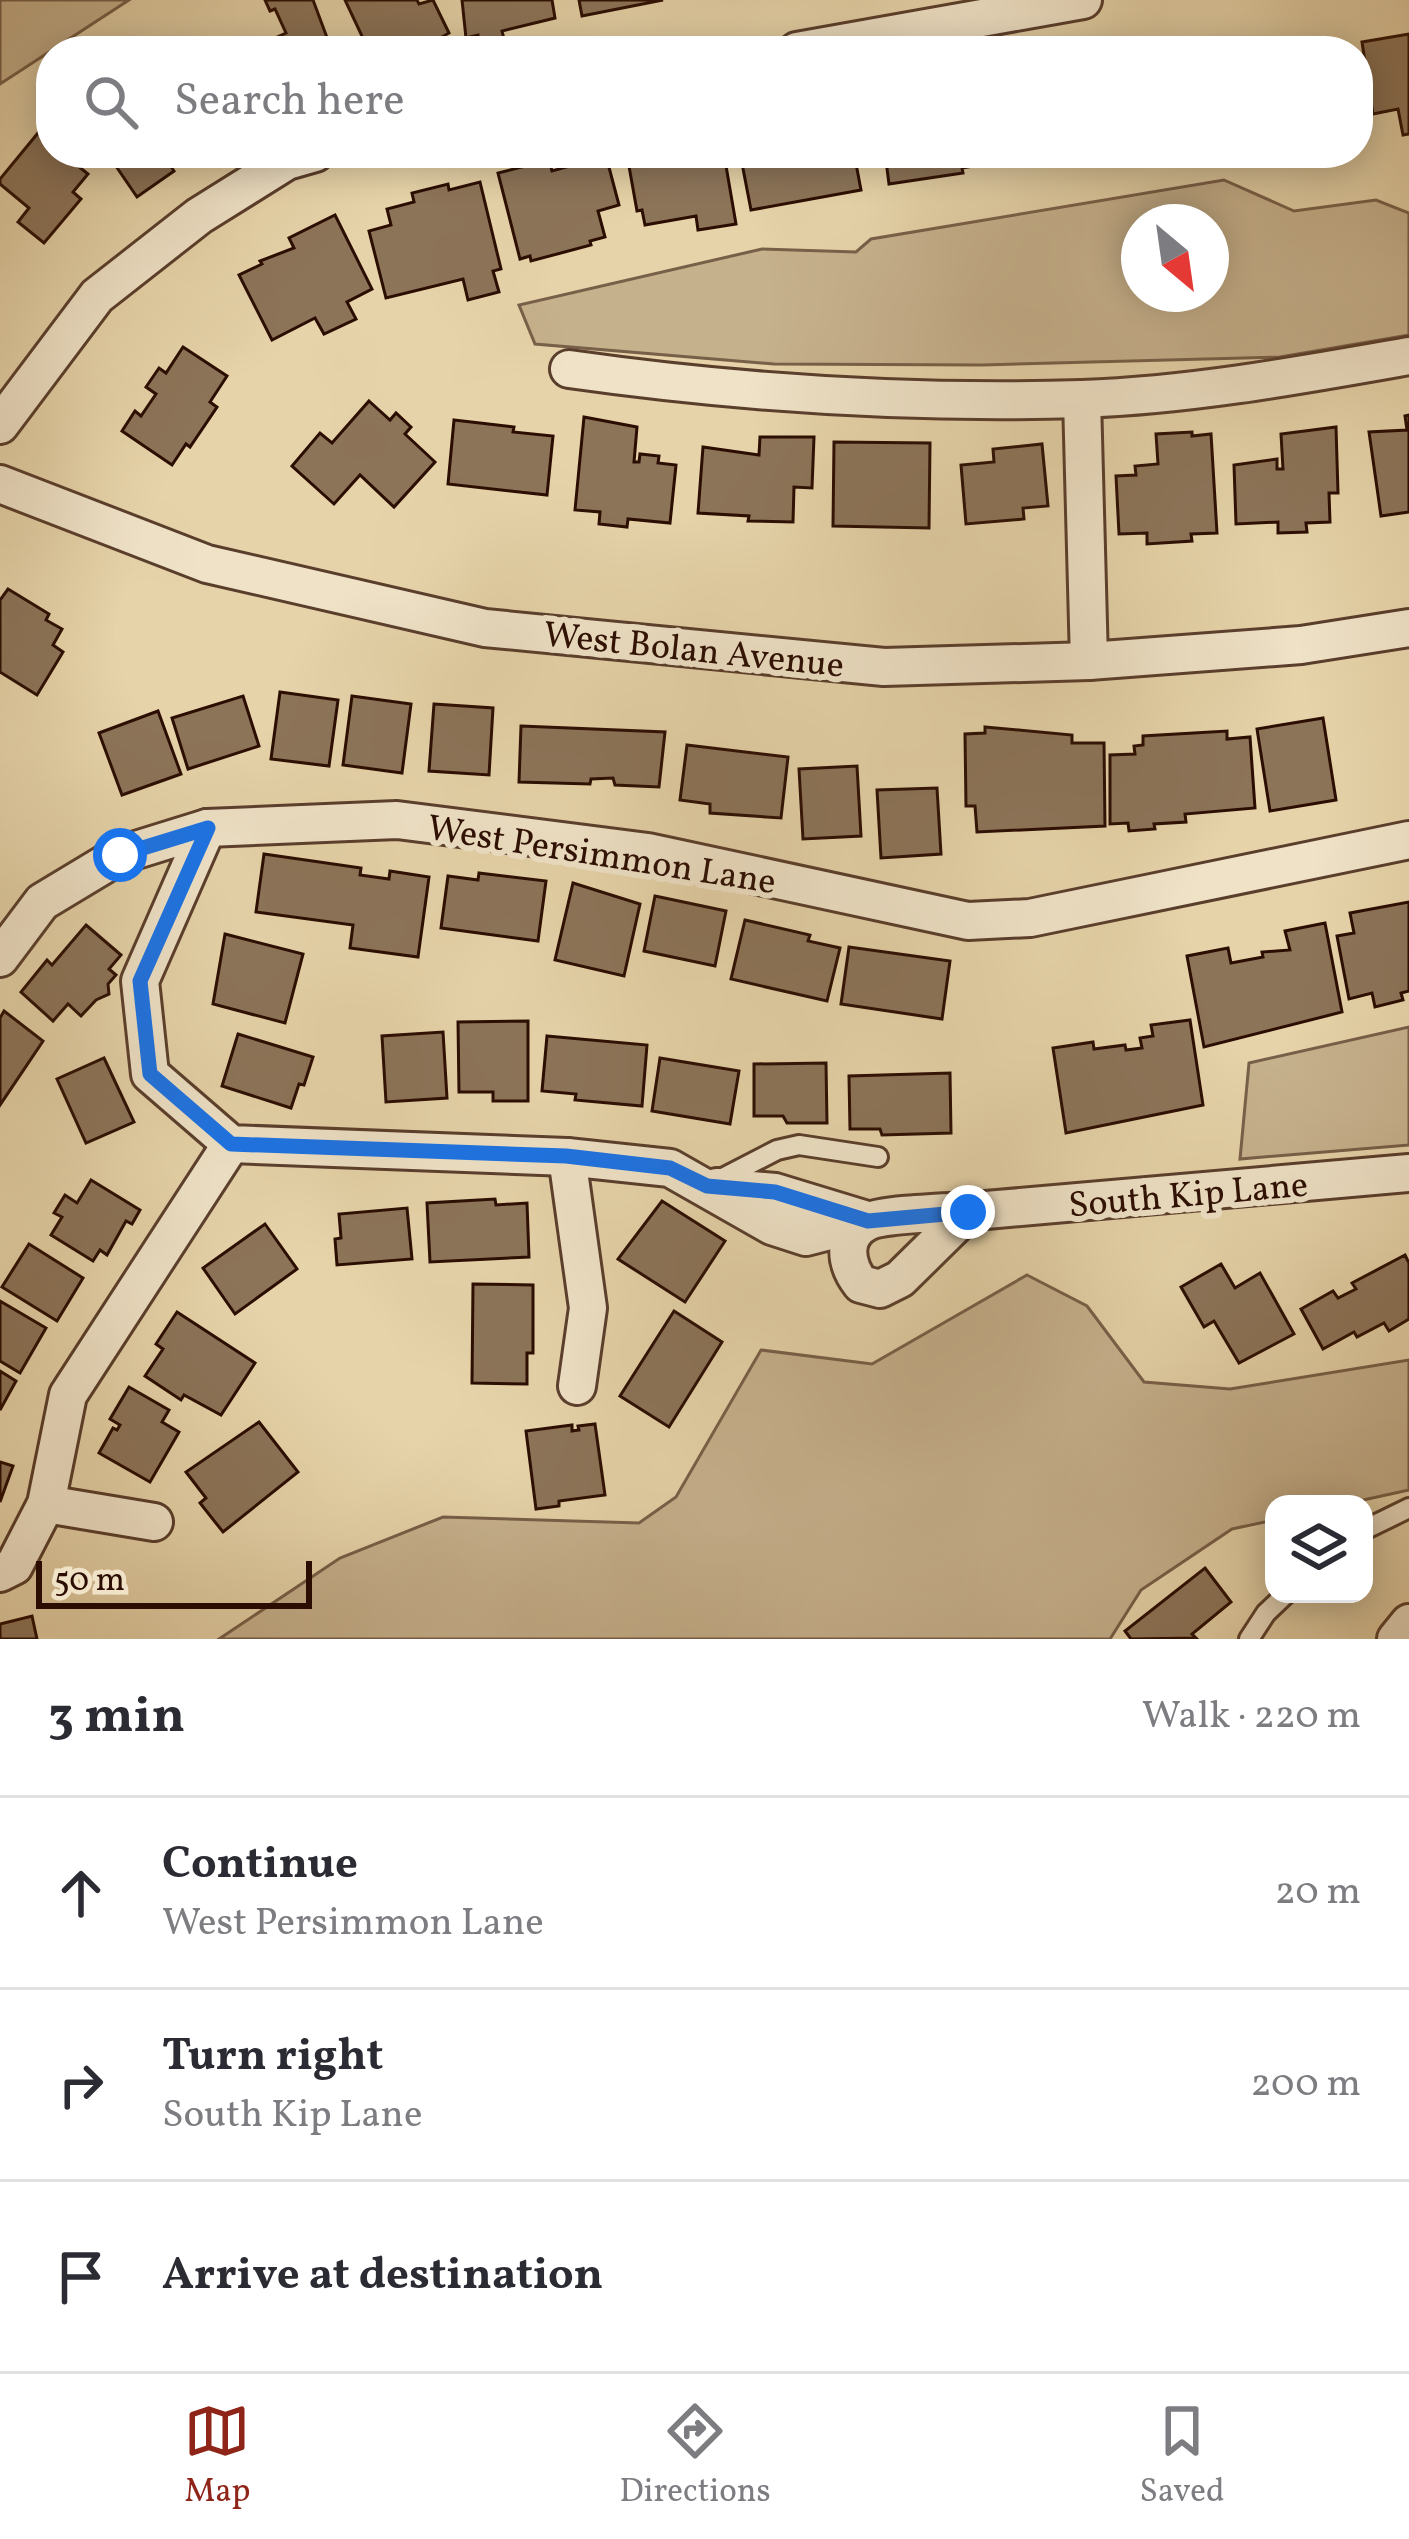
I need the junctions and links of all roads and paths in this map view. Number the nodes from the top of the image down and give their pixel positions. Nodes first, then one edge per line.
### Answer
1 (1084, 0) edge
2 (881, 36) edge
3 (276, 168) edge
4 (1409, 356) edge
5 (569, 369) dead end
6 (1082, 398) junction
7 (0, 425) edge
8 (0, 484) edge
9 (1409, 628) edge
10 (1089, 661) junction
11 (208, 828) junction
12 (1409, 840) edge
13 (0, 958) edge
14 (231, 1144) junction
15 (566, 1156) junction
16 (878, 1156) dead end
17 (1409, 1173) edge
18 (707, 1186) junction
19 (968, 1212) junction
20 (868, 1221) junction
21 (577, 1386) dead end
22 (46, 1504) junction
23 (1409, 1508) edge
24 (154, 1522) dead end
25 (1373, 1526) edge
26 (0, 1574) edge
27 (1277, 1603) edge
28 (1409, 1623) edge
29 (1249, 1639) edge
30 (1396, 1639) edge

1 - 2 street
3 - 7 street
4 - 6 street
5 - 6 street
6 - 10 street
8 - 10 street, West Bolan Avenue
9 - 10 street, West Bolan Avenue
11 - 12 street, West Persimmon Lane
11 - 13 street, West Persimmon Lane
11 - 14 street
14 - 15 street, South Kip Lane
14 - 22 street
15 - 18 street, South Kip Lane
15 - 21 street
16 - 18 lane
17 - 19 street, South Kip Lane
18 - 20 street, South Kip Lane
19 - 20 street, South Kip Lane
19 - 20 street
22 - 24 street
22 - 26 street
23 - 25 lane
27 - 29 lane
28 - 30 street

